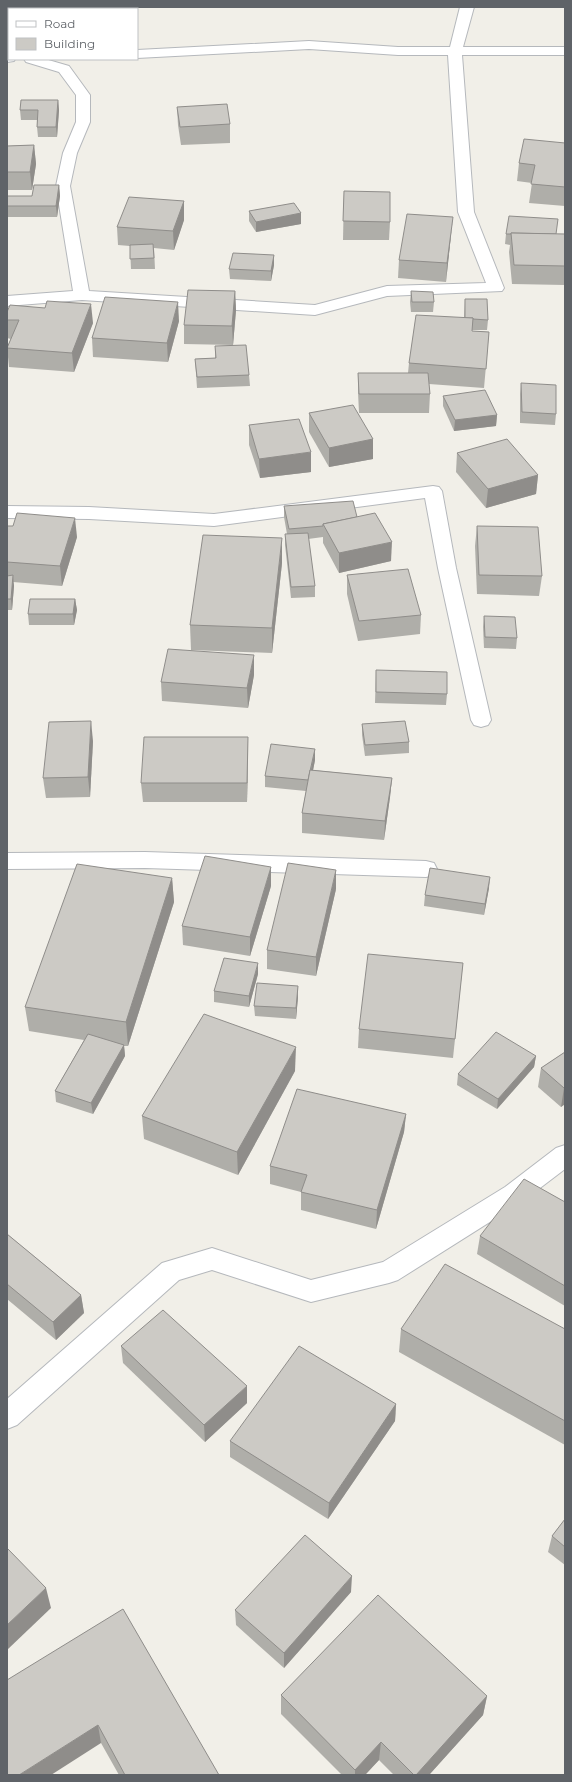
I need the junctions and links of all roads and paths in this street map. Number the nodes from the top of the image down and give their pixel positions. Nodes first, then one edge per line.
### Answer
1 (467, 7) edge
2 (565, 51) edge
3 (454, 52) junction
4 (138, 54) edge
5 (34, 60) edge
6 (82, 296) junction
7 (7, 301) edge
8 (7, 512) edge
9 (481, 720) dead end
10 (7, 861) edge
11 (426, 869) dead end
12 (565, 1155) edge
13 (7, 1416) edge

1 - 3 street
2 - 3 street
3 - 4 street
3 - 6 street
5 - 6 street
6 - 7 street
8 - 9 street
10 - 11 street
12 - 13 street

